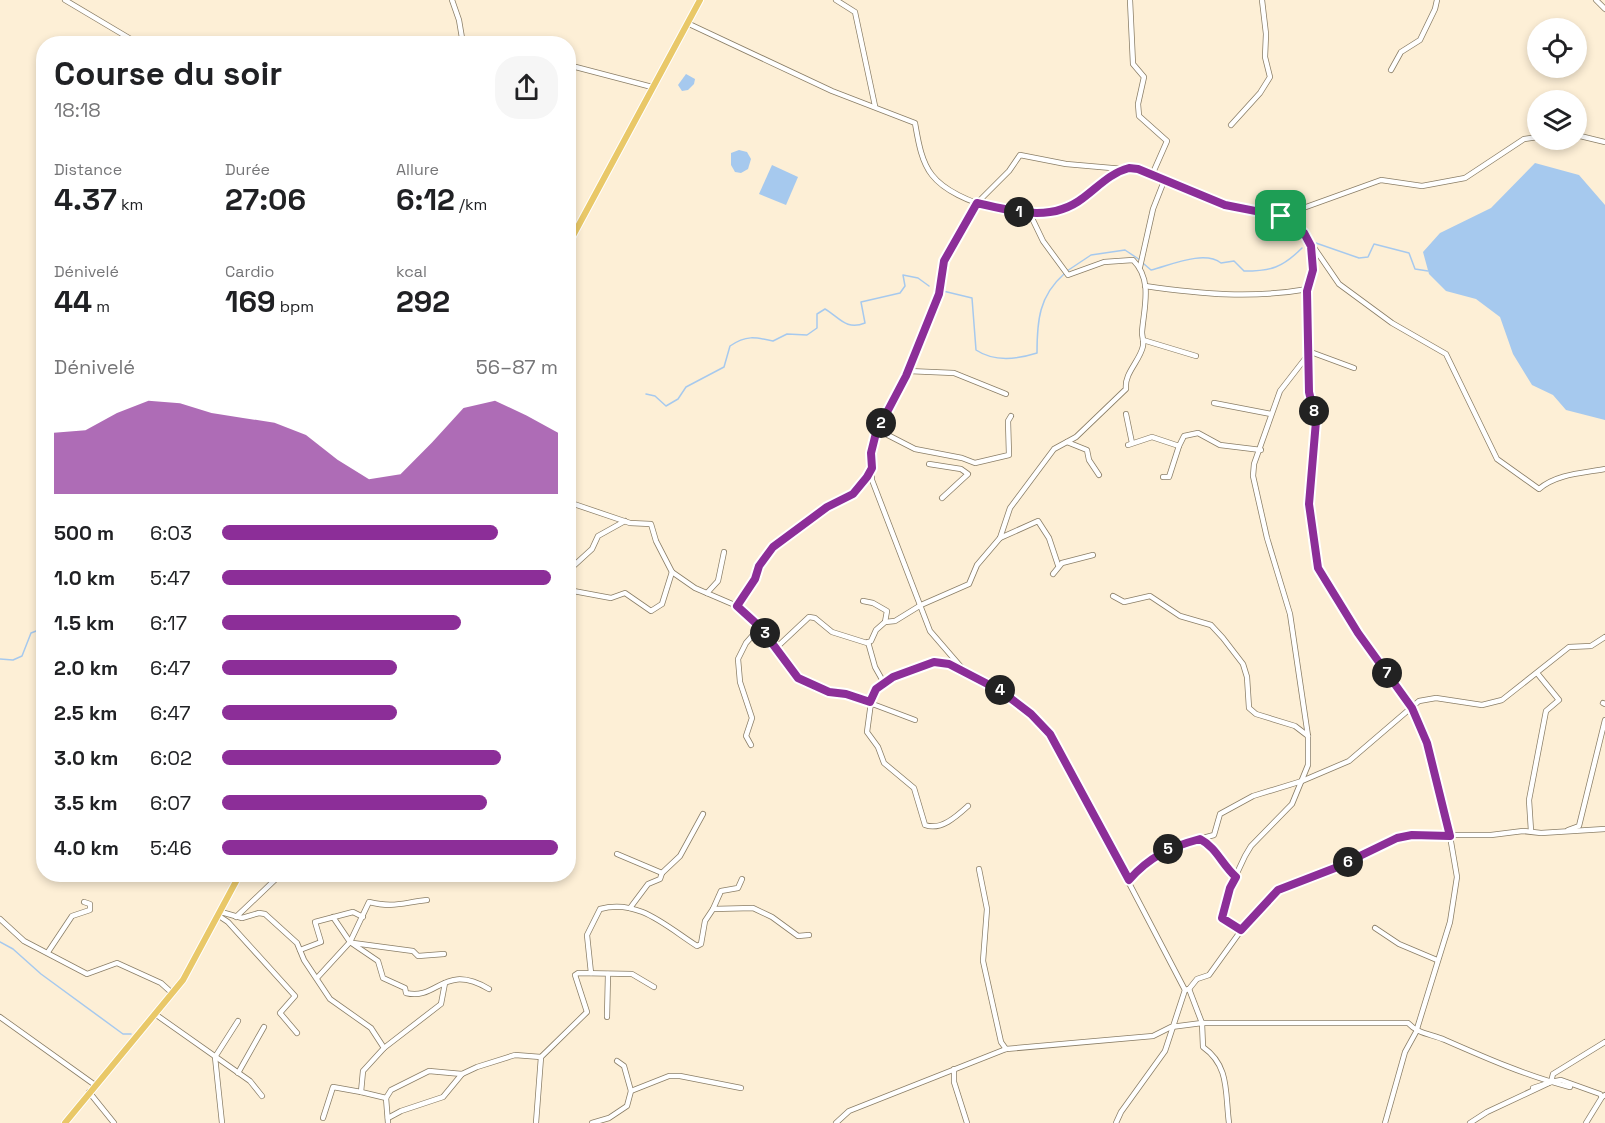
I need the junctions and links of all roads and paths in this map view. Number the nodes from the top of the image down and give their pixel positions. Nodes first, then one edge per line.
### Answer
1 (64, 0) edge
2 (452, 0) edge
3 (700, 0) edge
4 (836, 0) edge
5 (1130, 0) edge
6 (1262, 0) edge
7 (1437, 0) edge
8 (1596, 0) edge
9 (1605, 9) edge
10 (687, 23) junction
11 (125, 36) edge
12 (461, 36) edge
13 (576, 67) edge
14 (1391, 70) dead end
15 (652, 87) junction
16 (875, 106) junction
17 (1231, 125) dead end
18 (1587, 138) edge
19 (1527, 139) edge
20 (1605, 142) edge
21 (1123, 169) junction
22 (1152, 175) junction
23 (1164, 182) junction
24 (977, 203) junction
25 (1030, 214) junction
26 (1281, 216) junction
27 (576, 230) edge
28 (1311, 246) junction
29 (1140, 267) junction
30 (1145, 286) junction
31 (1308, 289) junction
32 (1143, 340) junction
33 (1308, 353) junction
34 (1196, 356) dead end
35 (1354, 368) dead end
36 (908, 371) junction
37 (1006, 394) dead end
38 (1214, 403) dead end
39 (1126, 414) dead end
40 (1271, 414) junction
41 (1011, 416) dead end
42 (878, 430) junction
43 (1067, 442) junction
44 (1179, 446) junction
45 (1261, 450) junction
46 (968, 461) junction
47 (929, 464) dead end
48 (872, 468) junction
49 (961, 469) junction
50 (1605, 469) edge
51 (1099, 475) dead end
52 (1163, 477) dead end
53 (942, 498) dead end
54 (576, 504) edge
55 (627, 522) junction
56 (1000, 538) junction
57 (724, 552) dead end
58 (1092, 555) dead end
59 (576, 564) edge
60 (1058, 565) junction
61 (672, 572) junction
62 (1053, 574) dead end
63 (576, 592) edge
64 (707, 593) junction
65 (1113, 596) dead end
66 (863, 601) dead end
67 (921, 605) junction
68 (737, 606) junction
69 (885, 622) junction
70 (760, 627) junction
71 (1605, 637) edge
72 (868, 642) junction
73 (776, 648) junction
74 (1537, 673) junction
75 (968, 675) junction
76 (884, 683) junction
77 (870, 702) junction
78 (1412, 708) junction
79 (915, 720) dead end
80 (1605, 720) edge
81 (1308, 736) junction
82 (752, 745) dead end
83 (1302, 781) junction
84 (968, 806) dead end
85 (703, 814) dead end
86 (1605, 830) edge
87 (1531, 831) junction
88 (1563, 831) junction
89 (1450, 836) junction
90 (1200, 839) junction
91 (617, 854) dead end
92 (980, 868) dead end
93 (662, 873) junction
94 (1236, 877) junction
95 (742, 879) dead end
96 (1129, 880) junction
97 (236, 882) edge
98 (273, 882) edge
99 (427, 900) dead end
100 (84, 902) dead end
101 (630, 908) junction
102 (713, 909) junction
103 (220, 914) junction
104 (363, 916) junction
105 (236, 917) junction
106 (333, 917) junction
107 (0, 919) edge
108 (1375, 928) dead end
109 (1241, 930) junction
110 (809, 935) dead end
111 (350, 942) junction
112 (300, 950) junction
113 (48, 952) junction
114 (444, 954) dead end
115 (1437, 960) junction
116 (591, 973) junction
117 (608, 974) junction
118 (317, 978) junction
119 (445, 983) junction
120 (654, 987) dead end
121 (489, 989) dead end
122 (1187, 990) junction
123 (172, 993) junction
124 (155, 1014) junction
125 (0, 1017) edge
126 (607, 1017) dead end
127 (238, 1021) dead end
128 (1202, 1023) junction
129 (264, 1027) dead end
130 (1171, 1027) junction
131 (1416, 1032) junction
132 (297, 1033) dead end
133 (1605, 1042) edge
134 (384, 1048) junction
135 (1006, 1049) junction
136 (215, 1056) junction
137 (541, 1057) junction
138 (617, 1061) dead end
139 (954, 1069) junction
140 (238, 1073) junction
141 (462, 1074) junction
142 (1551, 1082) junction
143 (95, 1084) junction
144 (1570, 1087) dead end
145 (741, 1088) dead end
146 (631, 1091) junction
147 (89, 1092) junction
148 (361, 1092) junction
149 (262, 1096) dead end
150 (1604, 1096) edge
151 (386, 1098) junction
152 (323, 1118) dead end
153 (388, 1121) edge
154 (65, 1123) edge
155 (114, 1123) edge
156 (222, 1123) edge
157 (536, 1123) edge
158 (592, 1123) edge
159 (836, 1123) edge
160 (967, 1123) edge
161 (1116, 1123) edge
162 (1229, 1123) edge
163 (1385, 1123) edge
164 (1470, 1123) edge
165 (1586, 1123) edge

1 - 11 street
2 - 12 street
3 - 10 main road
4 - 16 street
5 - 22 street
6 - 17 street
7 - 14 street
8 - 9 street
10 - 15 main road
10 - 16 street
13 - 15 street
15 - 27 main road
16 - 24 street
18 - 20 street
19 - 26 street
21 - 22 street
21 - 24 street
21 - 25 street
22 - 23 street
23 - 26 street
23 - 29 street
24 - 25 street
24 - 36 street
25 - 29 street
26 - 28 street
28 - 31 street
28 - 50 street
29 - 30 street
30 - 31 street
30 - 32 street
31 - 33 street
32 - 34 street
32 - 43 street
33 - 35 street
33 - 40 street
33 - 78 street
36 - 37 street
36 - 42 street
38 - 40 street
39 - 44 street
40 - 45 street
41 - 46 street
42 - 46 street
42 - 48 street
43 - 51 street
43 - 56 street
44 - 45 street
44 - 52 street
45 - 81 street
46 - 49 street
47 - 49 street
48 - 67 street
48 - 68 street
49 - 53 street
54 - 55 street
55 - 59 street
55 - 61 street
56 - 60 street
56 - 67 street
57 - 64 street
58 - 60 street
60 - 62 street
61 - 63 street
61 - 64 street
64 - 68 street
65 - 81 street
66 - 69 street
67 - 69 street
67 - 75 street
68 - 70 street
69 - 72 street
70 - 73 street
70 - 82 street
71 - 74 street
72 - 73 street
72 - 76 street
73 - 77 street
74 - 78 street
74 - 87 street
75 - 76 street
75 - 96 street
76 - 77 street
77 - 79 street
77 - 84 street
78 - 83 street
78 - 89 street
80 - 88 street
81 - 83 street
83 - 90 street
83 - 94 street
85 - 93 street
86 - 88 street
87 - 88 street
87 - 89 street
89 - 109 street
89 - 115 street
90 - 94 street
90 - 96 street
91 - 93 street
92 - 135 street
93 - 101 street
94 - 109 street
95 - 102 street
96 - 122 street
97 - 103 main road
98 - 105 street
99 - 104 street
100 - 113 street
101 - 102 street
101 - 116 street
102 - 110 street
103 - 105 street
103 - 123 main road
103 - 132 street
104 - 106 street
104 - 111 street
105 - 112 street
106 - 111 street
106 - 112 street
107 - 113 street
108 - 115 street
109 - 122 street
111 - 114 street
111 - 118 street
111 - 119 street
112 - 118 street
113 - 123 street
115 - 131 street
116 - 117 street
116 - 137 street
117 - 120 street
117 - 126 street
118 - 134 street
119 - 121 street
119 - 134 street
122 - 128 street
122 - 130 street
123 - 124 main road
124 - 136 street
124 - 143 main road
125 - 143 street
127 - 136 street
128 - 130 street
128 - 131 street
128 - 162 street
129 - 140 street
130 - 135 street
130 - 161 street
131 - 142 street
131 - 163 street
133 - 142 street
134 - 148 street
135 - 139 street
136 - 140 street
136 - 156 street
137 - 141 street
137 - 157 street
138 - 146 street
139 - 159 street
139 - 160 street
140 - 149 street
141 - 151 street
141 - 153 street
142 - 144 street
142 - 150 street
142 - 164 street
143 - 147 main road
145 - 146 street
146 - 158 street
147 - 154 main road
147 - 155 street
148 - 151 street
148 - 152 street
150 - 165 street
151 - 153 street

